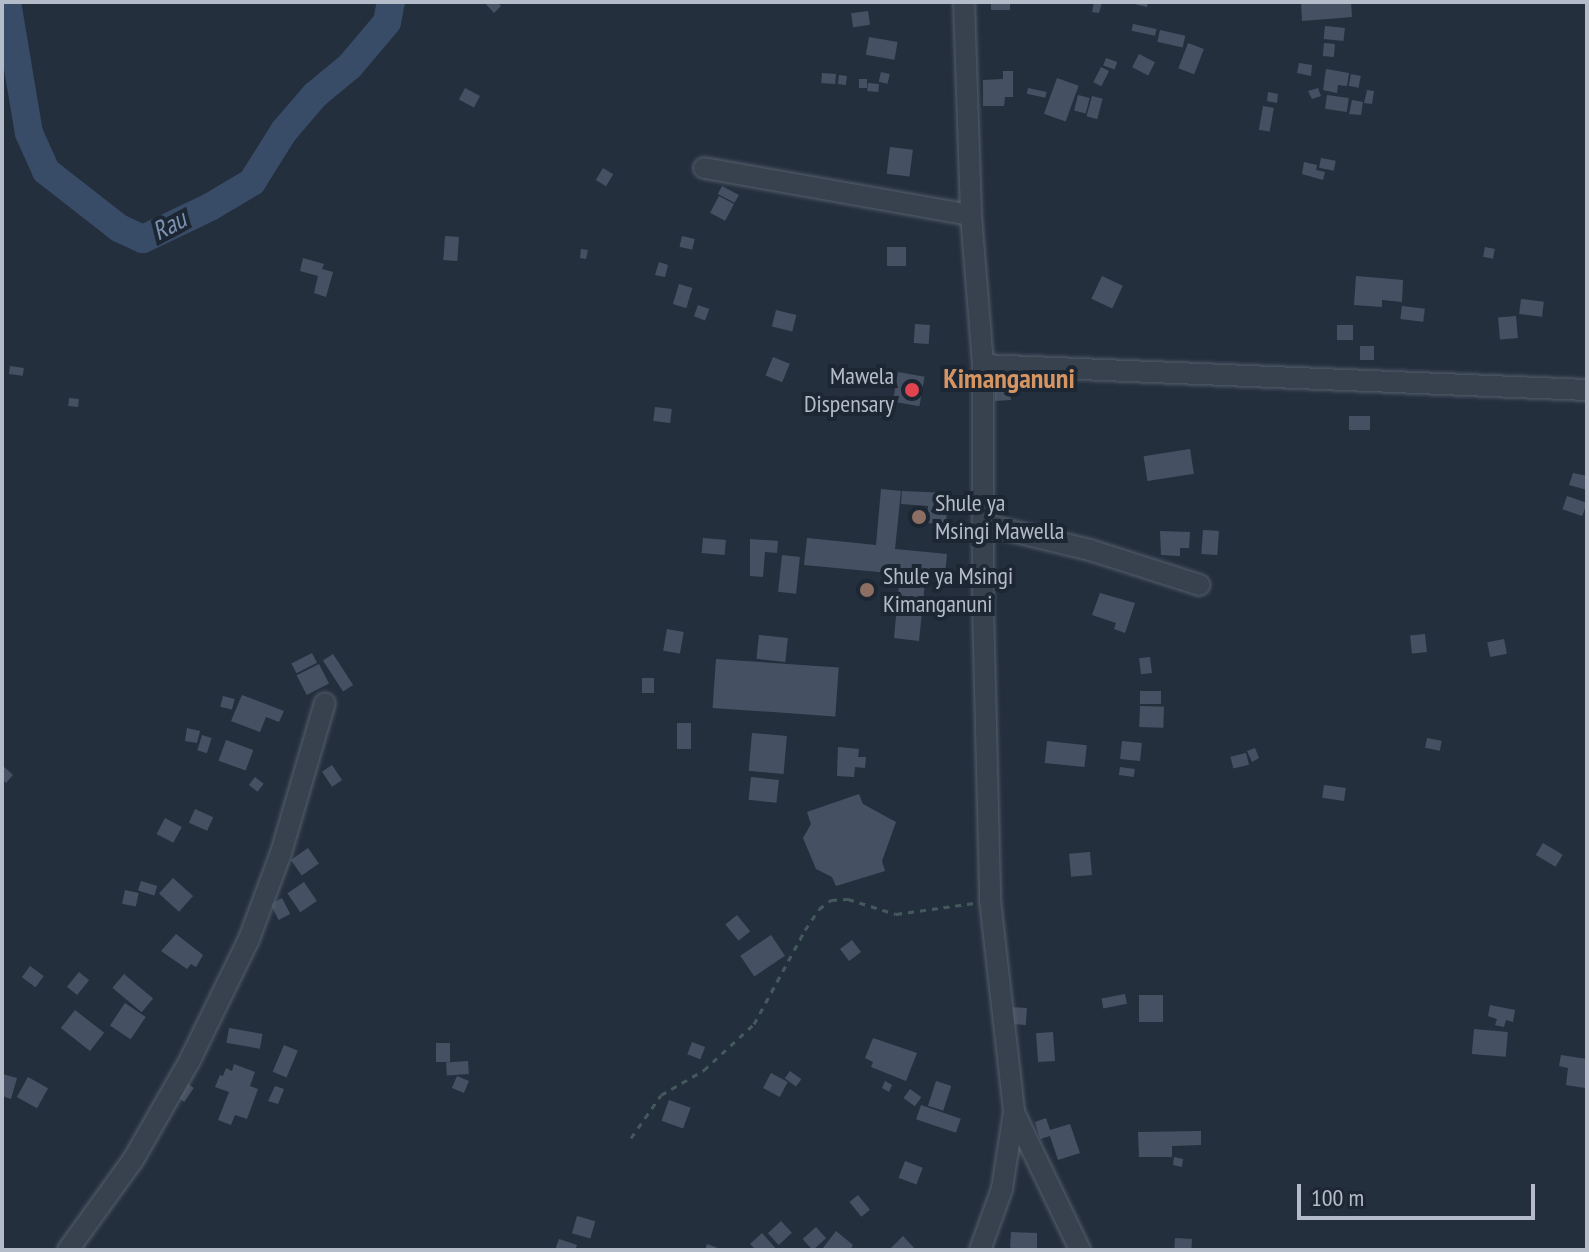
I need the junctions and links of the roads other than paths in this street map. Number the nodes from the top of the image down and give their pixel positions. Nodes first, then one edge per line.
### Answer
1 (964, 2) edge
2 (704, 168) dead end
3 (971, 215) junction
4 (983, 365) junction
5 (1587, 390) edge
6 (983, 524) junction
7 (1200, 585) dead end
8 (325, 703) dead end
9 (1014, 1112) junction
10 (68, 1250) edge
11 (980, 1250) edge
12 (1080, 1250) edge

1 - 3 street
2 - 3 street
3 - 4 street
4 - 5 street
4 - 6 street
6 - 7 street
6 - 9 street
8 - 10 street
9 - 11 street
9 - 12 street

